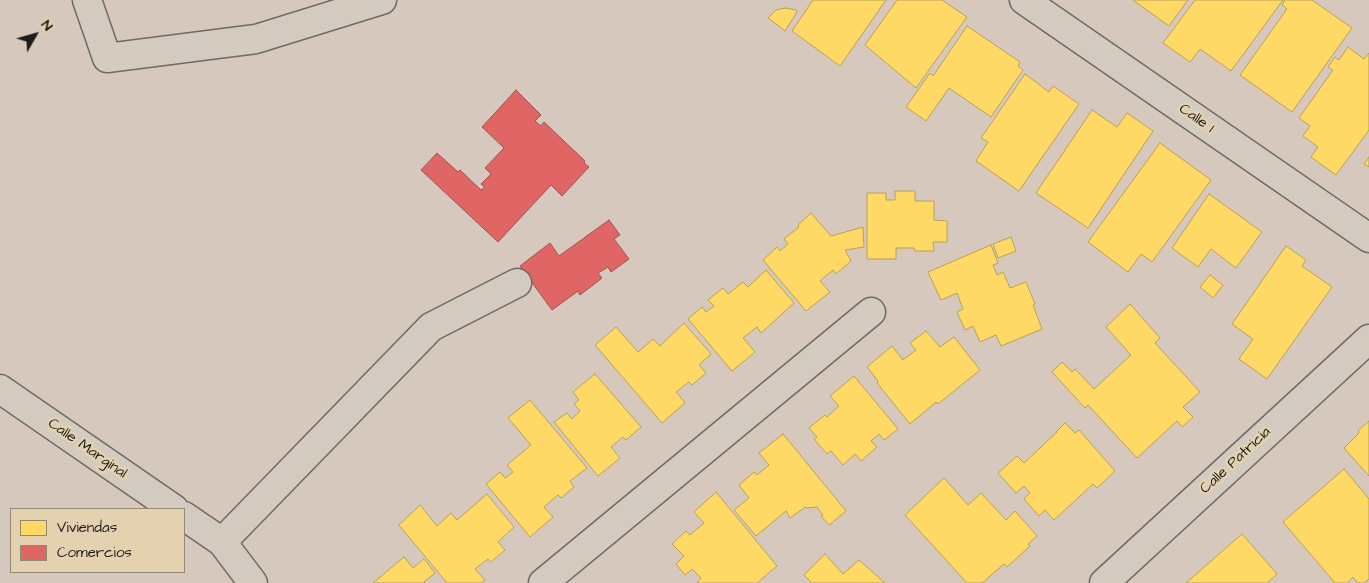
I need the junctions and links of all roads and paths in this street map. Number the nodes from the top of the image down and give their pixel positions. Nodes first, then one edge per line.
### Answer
1 (87, 0) edge
2 (382, 0) edge
3 (1024, 0) edge
4 (1369, 238) edge
5 (517, 283) dead end
6 (871, 312) dead end
7 (1369, 340) edge
8 (0, 388) edge
9 (173, 508) edge
10 (185, 517) edge
11 (222, 542) junction
12 (253, 583) edge
13 (543, 583) edge
14 (1104, 583) edge

1 - 2 street
3 - 4 street, Calle 1
5 - 11 street
6 - 13 street
7 - 14 street, Calle Patricia
8 - 9 street, Calle Marginal
10 - 11 street
11 - 12 street

